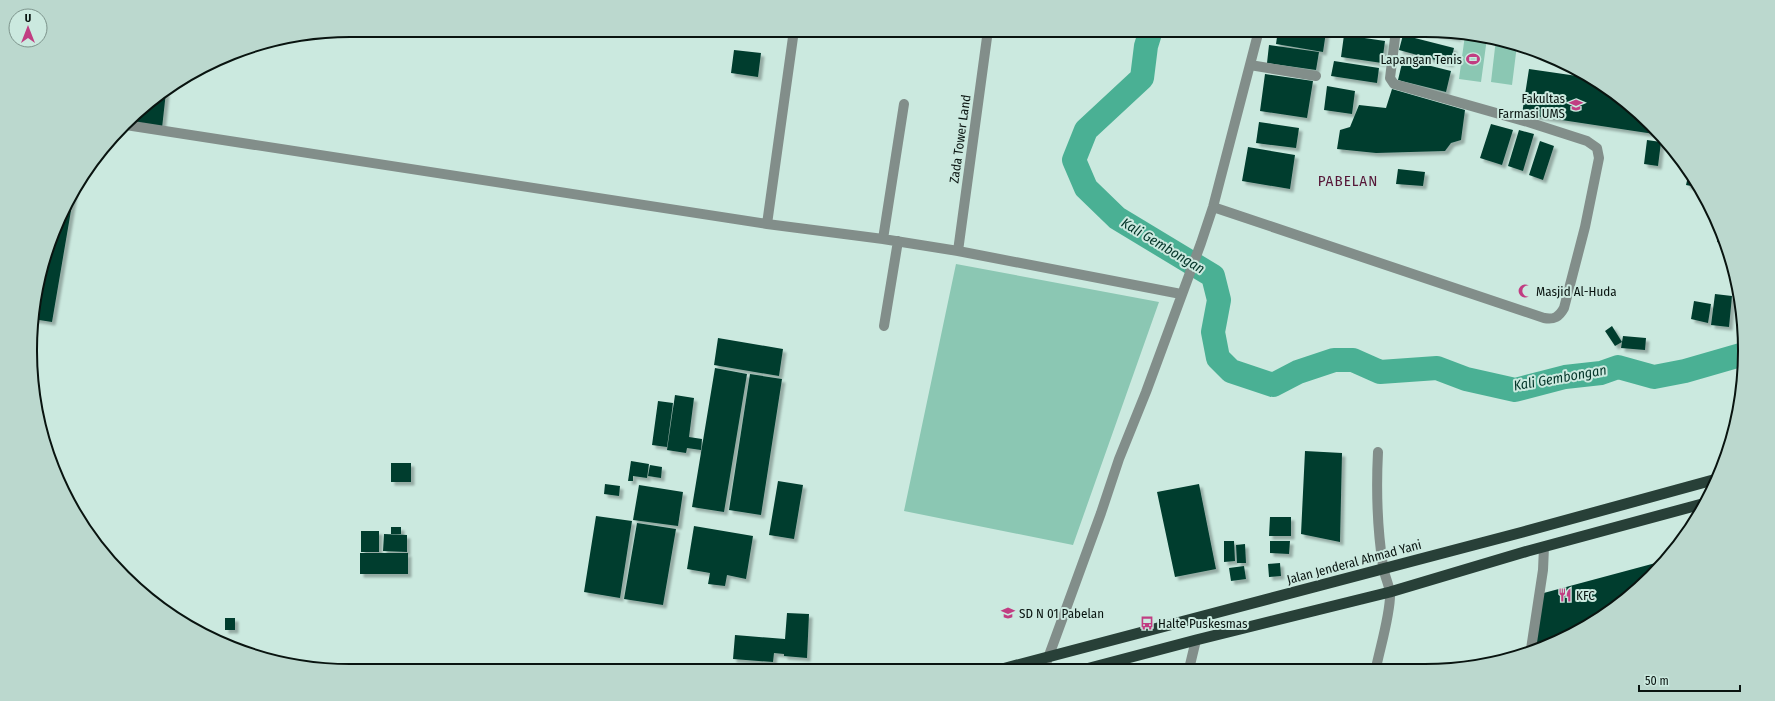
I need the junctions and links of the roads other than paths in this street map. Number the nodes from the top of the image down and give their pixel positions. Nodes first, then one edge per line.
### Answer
1 (793, 37) edge
2 (987, 37) edge
3 (1257, 37) edge
4 (1395, 37) edge
5 (1250, 65) junction
6 (1316, 76) dead end
7 (904, 104) dead end
8 (132, 126) edge
9 (1213, 207) junction
10 (767, 224) junction
11 (883, 239) junction
12 (898, 241) junction
13 (958, 251) junction
14 (1181, 294) junction
15 (884, 326) dead end
16 (1378, 452) dead end
17 (1709, 481) edge
18 (1697, 505) edge
19 (1523, 532) junction
20 (1544, 547) junction
21 (1528, 551) junction
22 (1383, 568) junction
23 (1390, 592) junction
24 (1196, 640) junction
25 (1532, 645) edge
26 (1049, 657) junction
27 (1022, 664) edge
28 (1046, 664) edge
29 (1105, 664) edge
30 (1190, 664) edge
31 (1377, 664) edge

1 - 10 street
2 - 13 street, Zada Tower Land
3 - 5 street
4 - 9 street
5 - 6 street
5 - 9 street
7 - 11 street
8 - 10 street
9 - 14 street
10 - 11 street
11 - 12 street
12 - 13 street
12 - 15 street
13 - 14 street
14 - 26 street
16 - 22 street
17 - 19 highway, Jalan Jenderal Ahmad Yani
18 - 20 highway
19 - 21 highway
19 - 22 highway, Jalan Jenderal Ahmad Yani
20 - 21 highway
20 - 25 street
21 - 23 highway
22 - 23 street
22 - 26 highway, Jalan Jenderal Ahmad Yani
23 - 24 highway
23 - 31 street
24 - 29 highway
24 - 30 street
26 - 27 highway, Jalan Jenderal Ahmad Yani
26 - 28 street

